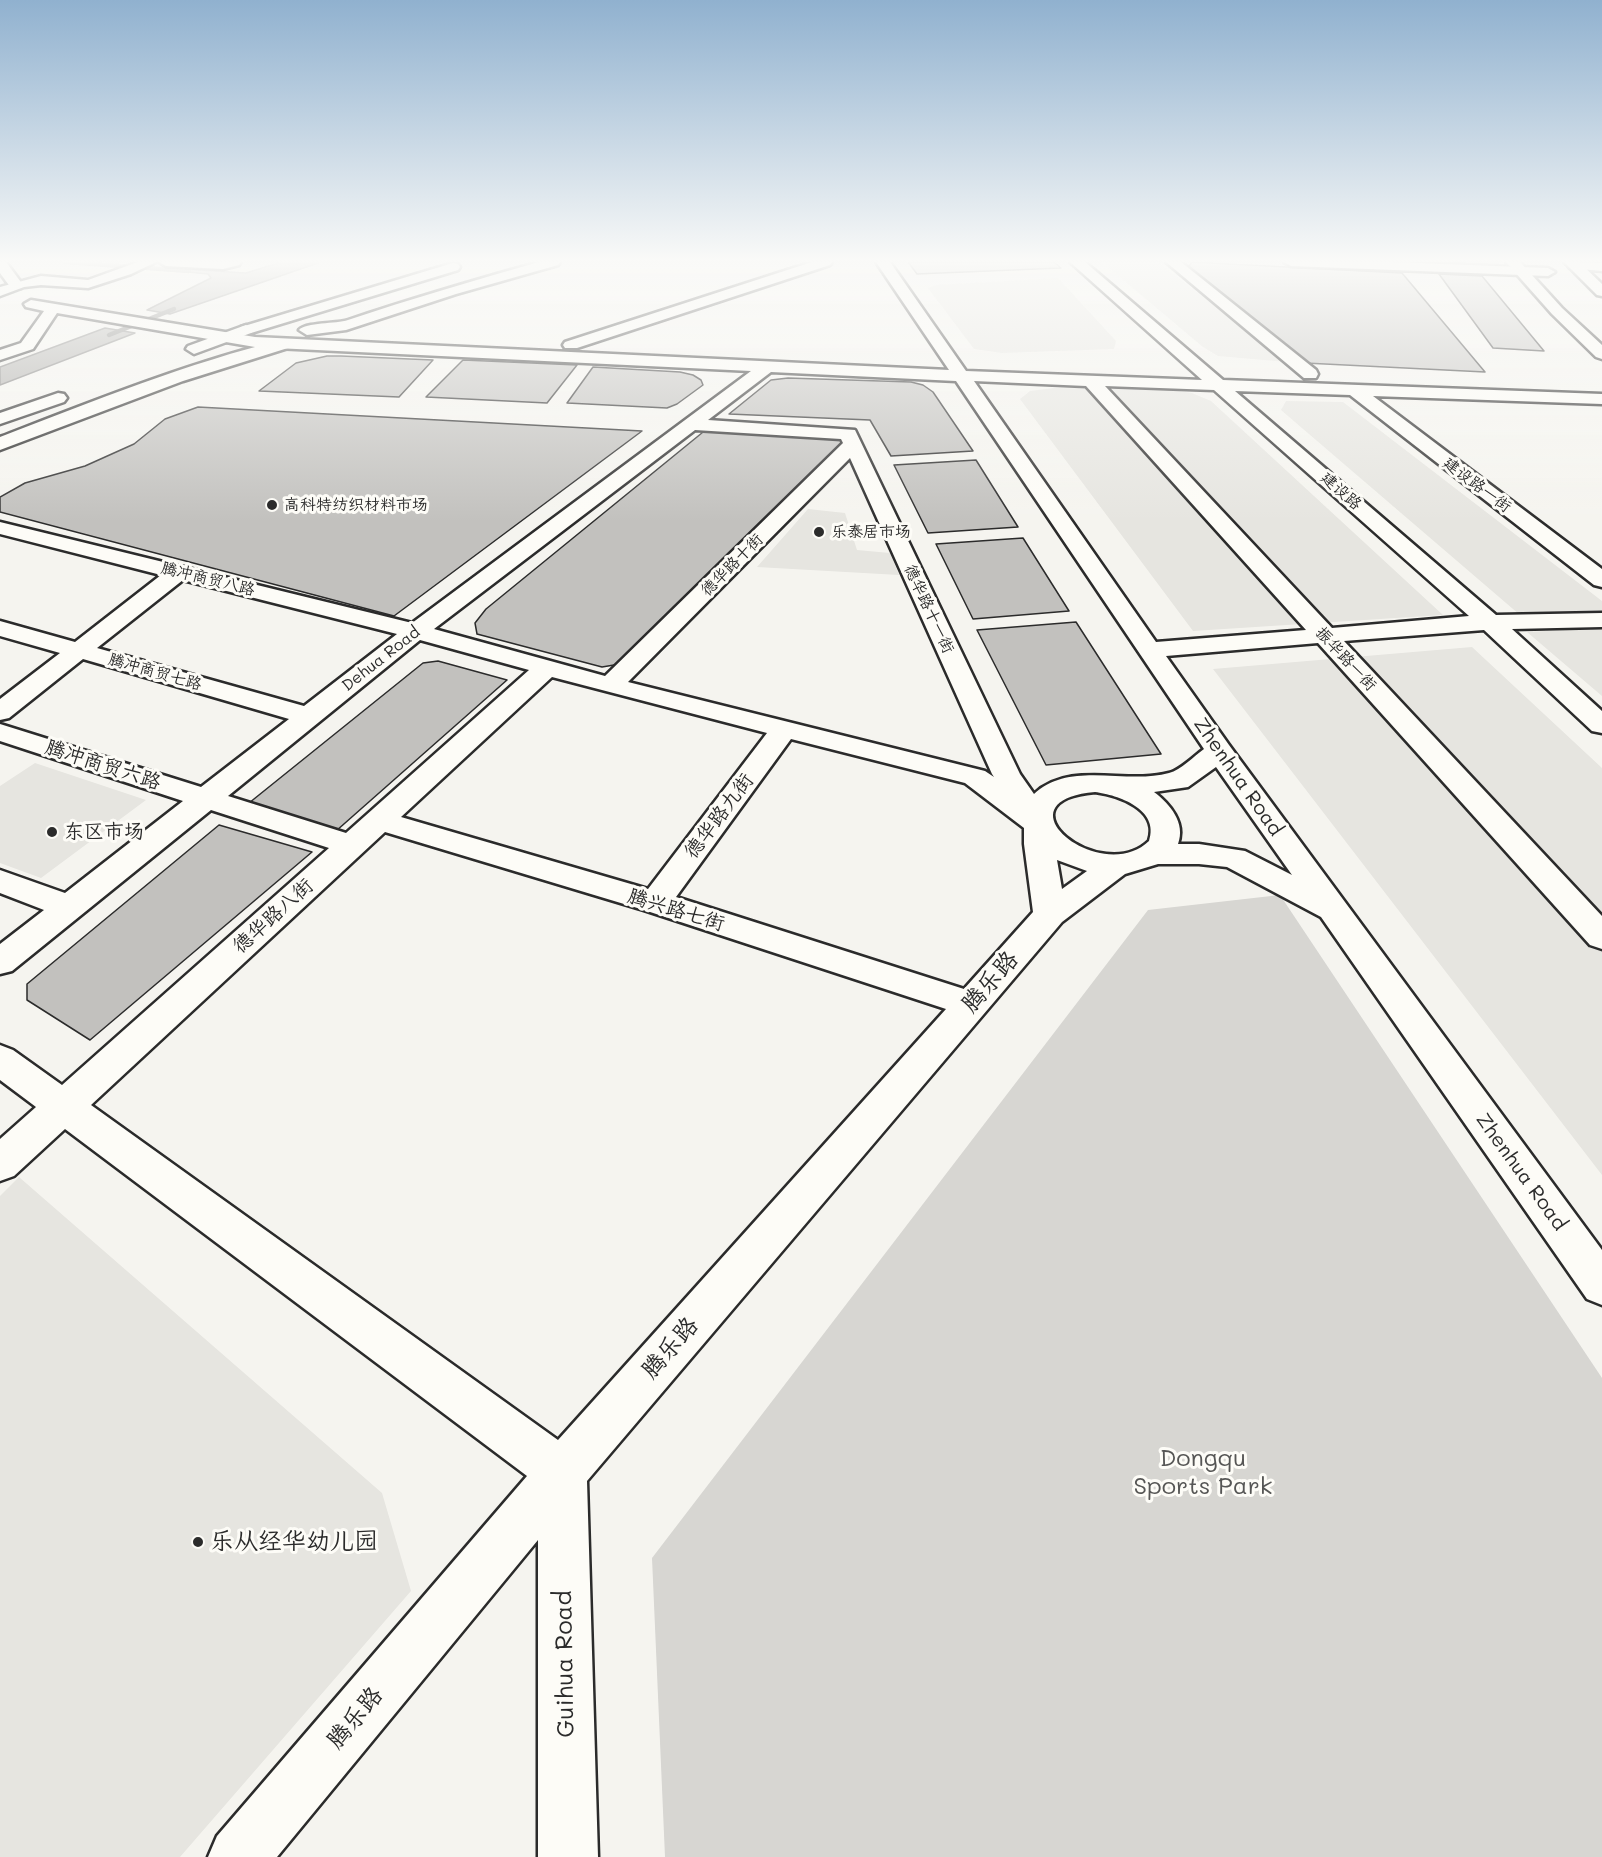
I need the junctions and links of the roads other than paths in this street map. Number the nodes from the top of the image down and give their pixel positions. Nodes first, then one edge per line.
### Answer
1 (19, 349) edge
2 (194, 349) edge
3 (217, 349) edge
4 (258, 349) edge
5 (476, 349) edge
6 (630, 349) edge
7 (944, 349) edge
8 (1176, 349) edge
9 (1279, 349) edge
10 (179, 354) dead end
11 (0, 355) edge
12 (769, 365) junction
13 (958, 369) junction
14 (1200, 370) junction
15 (1310, 374) junction
16 (1090, 380) junction
17 (1218, 384) junction
18 (1602, 387) edge
19 (1353, 389) junction
20 (78, 390) dead end
21 (1602, 399) edge
22 (0, 419) edge
23 (690, 424) junction
24 (0, 433) edge
25 (0, 444) edge
26 (854, 444) junction
27 (7, 535) edge
28 (178, 572) junction
29 (1602, 580) edge
30 (1602, 620) edge
31 (1490, 622) junction
32 (0, 628) edge
33 (416, 631) junction
34 (1324, 635) junction
35 (1148, 650) junction
36 (79, 651) junction
37 (547, 668) junction
38 (610, 685) junction
39 (0, 712) edge
40 (309, 716) junction
41 (1602, 725) edge
42 (784, 729) junction
43 (0, 732) edge
44 (1219, 751) junction
45 (1117, 786) junction
46 (206, 798) junction
47 (378, 820) junction
48 (1039, 825) junction
49 (351, 845) junction
50 (1153, 854) junction
51 (1118, 864) junction
52 (0, 881) edge
53 (655, 902) junction
54 (69, 907) junction
55 (1334, 912) junction
56 (1050, 914) junction
57 (1602, 937) edge
58 (0, 962) edge
59 (971, 1004) junction
60 (0, 1060) edge
61 (64, 1105) junction
62 (0, 1164) edge
63 (1602, 1285) edge
64 (562, 1472) junction
65 (238, 1857) edge
66 (568, 1857) edge

1 - 11 street
2 - 10 street
3 - 24 street
4 - 25 street
5 - 12 street
6 - 13 street
7 - 13 street, Zhenhua Road
8 - 14 street, 建设路
9 - 15 street
12 - 13 street
12 - 23 street, Dehua Road
13 - 14 street
13 - 16 street
13 - 35 street, Zhenhua Road
14 - 15 street
14 - 17 street, 建设路
15 - 18 street
16 - 17 street
16 - 34 street, 振华路一街
17 - 19 street
17 - 31 street, 建设路
19 - 21 street
19 - 29 street, 建设路一街
20 - 22 street
23 - 26 street
23 - 33 street, Dehua Road
26 - 38 street, 德华路十街
26 - 48 street, 德华路十一街
27 - 28 street, 腾冲商贸八路
28 - 33 street, 腾冲商贸八路
28 - 36 street
30 - 31 street
31 - 34 street
31 - 41 street, 建设路
32 - 36 street, 腾冲商贸七路
33 - 37 street, 腾冲商贸八路
33 - 40 street, Dehua Road
34 - 35 street
34 - 57 street, 振华路一街
35 - 44 street, Zhenhua Road
36 - 39 street
36 - 40 street, 腾冲商贸七路
37 - 38 street, 腾冲商贸八路
37 - 47 street, 德华路八街
38 - 42 street, 腾冲商贸八路
40 - 46 street, Dehua Road
42 - 48 street, 腾冲商贸八路
42 - 53 street, 德华路九街
43 - 46 street, 腾冲商贸六路
44 - 45 street
44 - 55 street, Zhenhua Road
45 - 48 street
45 - 50 street
46 - 49 street, 腾冲商贸六路
46 - 54 street, Dehua Road
47 - 49 street, 德华路八街
47 - 53 street, 腾兴路七街
48 - 51 street
48 - 56 street
49 - 61 street, 德华路八街
50 - 51 street
50 - 55 street
51 - 56 street, 腾乐路
52 - 54 street
53 - 59 street, 腾兴路七街
54 - 58 street, Dehua Road
55 - 63 street, Zhenhua Road
56 - 59 street, 腾乐路
59 - 64 street, 腾乐路
60 - 61 street
61 - 62 street, 德华路八街
61 - 64 street
64 - 65 street, 腾乐路
64 - 66 street, Guihua Road

